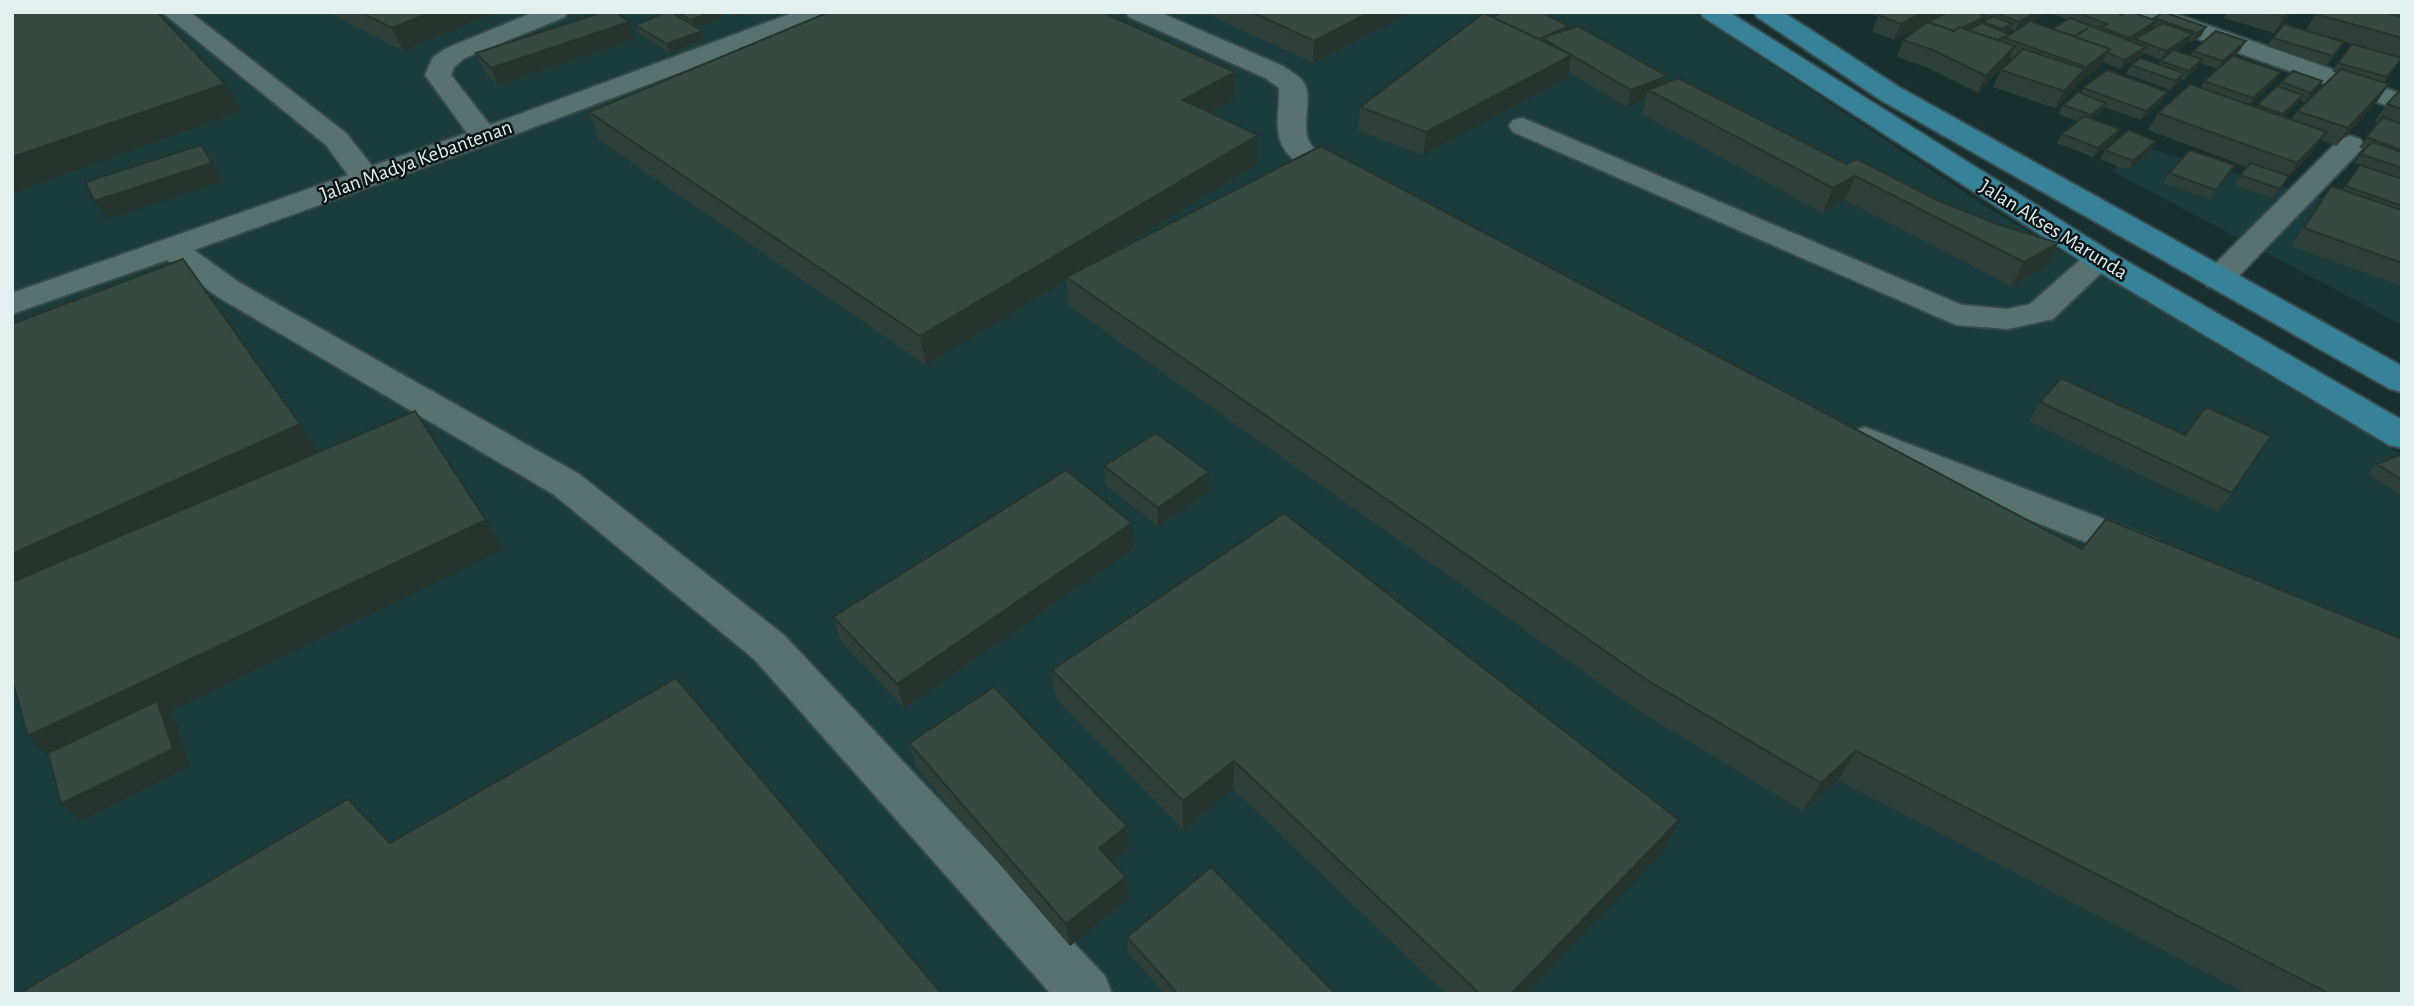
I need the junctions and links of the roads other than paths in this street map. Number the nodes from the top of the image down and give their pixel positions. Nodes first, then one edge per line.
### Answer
1 (174, 12) edge
2 (556, 12) edge
3 (819, 12) edge
4 (1138, 12) edge
5 (1712, 12) edge
6 (1766, 12) edge
7 (2146, 12) edge
8 (2180, 18) edge
9 (2400, 101) edge
10 (1523, 126) dead end
11 (485, 136) junction
12 (2350, 145) edge
13 (366, 178) junction
14 (1374, 191) edge
15 (170, 247) junction
16 (2100, 259) junction
17 (2218, 279) junction
18 (12, 304) edge
19 (2402, 381) edge
20 (1833, 424) edge
21 (2402, 436) edge
22 (2169, 559) edge
23 (1086, 994) edge

1 - 13 street
2 - 11 street
3 - 11 street, Jalan Madya Kebantenan
4 - 14 street
5 - 16 main road, Jalan Akses Marunda
6 - 17 main road, Jalan Akses Marunda
7 - 8 street
8 - 9 street
10 - 16 street
11 - 13 street, Jalan Madya Kebantenan
12 - 17 street
13 - 15 street, Jalan Madya Kebantenan
15 - 18 street, Jalan Madya Kebantenan
15 - 23 street
16 - 21 main road, Jalan Akses Marunda
17 - 19 main road, Jalan Akses Marunda
20 - 22 street

